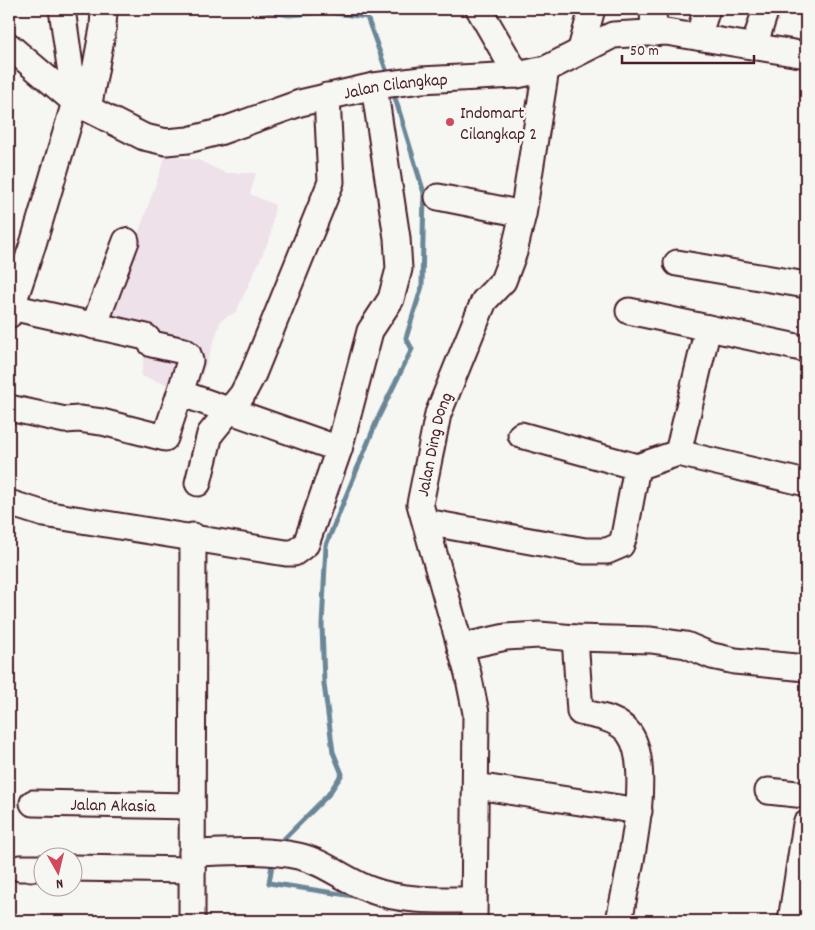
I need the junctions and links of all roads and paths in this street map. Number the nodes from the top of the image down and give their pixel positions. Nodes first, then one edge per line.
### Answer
1 (62, 9) edge
2 (104, 9) edge
3 (479, 9) edge
4 (592, 9) edge
5 (653, 9) edge
6 (707, 9) edge
7 (766, 9) edge
8 (654, 33) junction
9 (698, 37) junction
10 (9, 46) edge
11 (754, 46) junction
12 (581, 49) junction
13 (806, 55) edge
14 (546, 69) junction
15 (517, 75) junction
16 (385, 84) junction
17 (327, 96) junction
18 (81, 105) junction
19 (438, 197) dead end
20 (523, 214) junction
21 (126, 241) dead end
22 (678, 263) dead end
23 (16, 268) edge
24 (806, 285) edge
25 (10, 311) edge
26 (629, 311) dead end
27 (94, 326) junction
28 (708, 328) junction
29 (806, 349) edge
30 (180, 393) junction
31 (9, 408) edge
32 (228, 409) junction
33 (522, 435) dead end
34 (339, 448) junction
35 (678, 453) junction
36 (637, 467) junction
37 (198, 483) dead end
38 (806, 483) edge
39 (9, 502) edge
40 (426, 522) junction
41 (193, 536) junction
42 (575, 638) junction
43 (460, 647) junction
44 (806, 668) edge
45 (476, 786) junction
46 (768, 791) dead end
47 (806, 795) edge
48 (33, 803) dead end
49 (192, 806) junction
50 (639, 811) junction
51 (806, 824) edge
52 (192, 861) junction
53 (82, 867) edge
54 (474, 911) edge
55 (192, 921) edge
56 (619, 921) edge
57 (791, 921) edge

1 - 18 street
2 - 18 street
3 - 15 street
4 - 12 street
5 - 8 street
6 - 9 street
7 - 11 street
8 - 9 street, Jalan Cilangkap
8 - 12 street, Jalan Cilangkap
9 - 11 street, Jalan Cilangkap
10 - 18 street, Jalan Cilangkap
11 - 13 street, Jalan Cilangkap
12 - 14 street, Jalan Cilangkap
14 - 15 street, Jalan Cilangkap
14 - 20 street, Jalan Ding Dong
15 - 16 street, Jalan Cilangkap
16 - 17 street, Jalan Cilangkap
16 - 34 street
17 - 18 street, Jalan Cilangkap
17 - 32 street
18 - 23 street
19 - 20 street
20 - 40 street, Jalan Ding Dong
21 - 27 street
22 - 24 street
23 - 25 street
25 - 27 street
26 - 28 street
27 - 30 street
28 - 29 street
28 - 35 street
30 - 31 street
30 - 32 street
32 - 34 street
32 - 37 street
33 - 36 street
34 - 41 street
35 - 36 street
35 - 38 street
36 - 40 street
39 - 41 street
40 - 43 street, Jalan Ding Dong
41 - 49 street
42 - 43 street
42 - 44 street
42 - 50 street
43 - 45 street, Jalan Ding Dong
45 - 50 street
45 - 54 street, Jalan Ding Dong
46 - 47 street
48 - 49 street, Jalan Akasia
49 - 52 street
50 - 56 street
51 - 57 street
52 - 53 street
52 - 54 street
52 - 55 street

